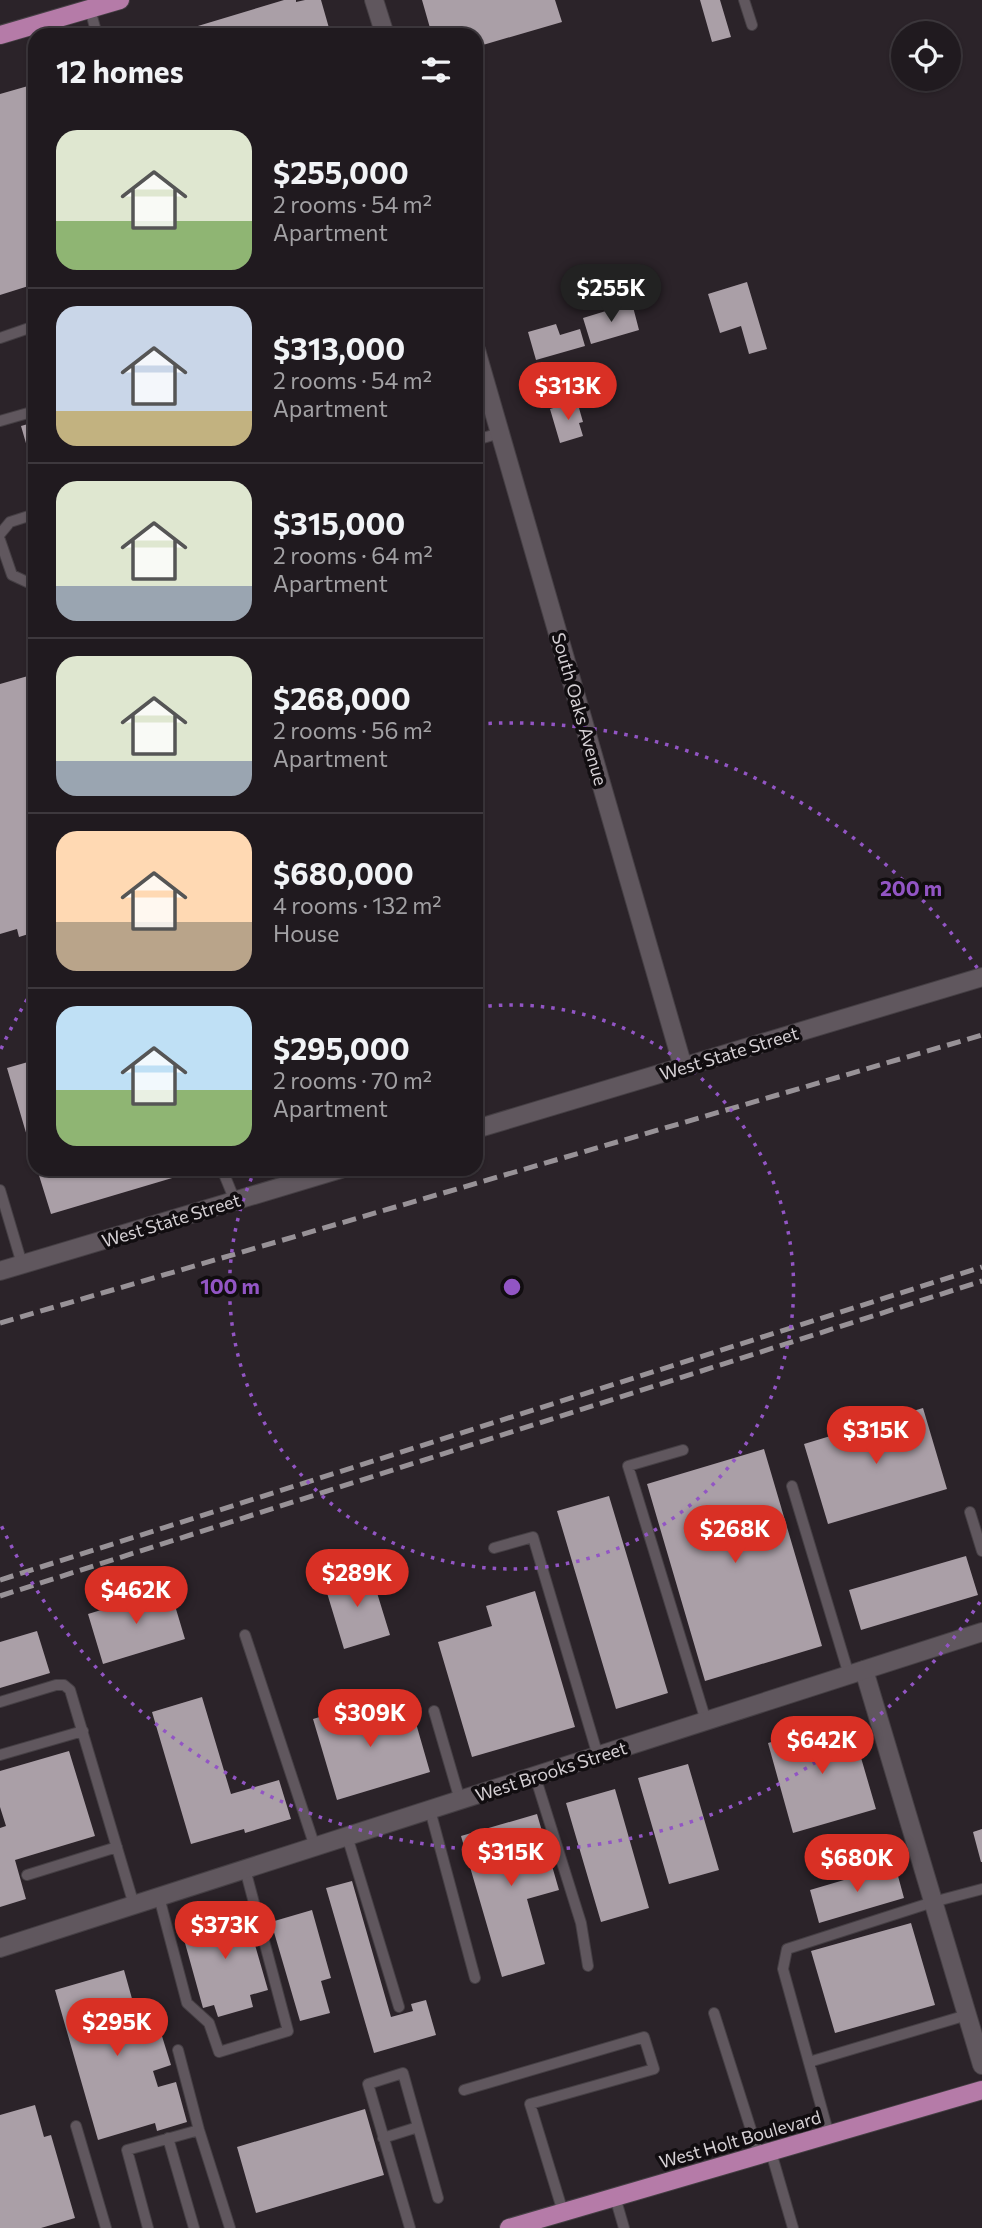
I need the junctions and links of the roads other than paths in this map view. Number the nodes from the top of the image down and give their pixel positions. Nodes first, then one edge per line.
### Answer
1 (120, 0) edge
2 (374, 0) edge
3 (744, 0) edge
4 (90, 9) junction
5 (751, 25) dead end
6 (95, 28) edge
7 (383, 28) edge
8 (0, 35) edge
9 (28, 328) edge
10 (0, 338) edge
11 (483, 381) edge
12 (28, 413) edge
13 (0, 421) edge
14 (500, 433) junction
15 (483, 438) edge
16 (28, 516) edge
17 (0, 534) edge
18 (0, 540) edge
19 (28, 582) edge
20 (982, 977) edge
21 (684, 1067) junction
22 (483, 1127) edge
23 (225, 1176) edge
24 (318, 1176) edge
25 (0, 1190) edge
26 (235, 1201) junction
27 (22, 1264) junction
28 (0, 1270) edge
29 (683, 1450) dead end
30 (792, 1486) dead end
31 (970, 1512) dead end
32 (494, 1548) dead end
33 (982, 1551) edge
34 (982, 1632) edge
35 (245, 1635) dead end
36 (856, 1672) junction
37 (0, 1702) edge
38 (434, 1711) dead end
39 (706, 1721) junction
40 (83, 1731) junction
41 (0, 1755) edge
42 (598, 1756) junction
43 (536, 1776) junction
44 (460, 1800) junction
45 (430, 1810) junction
46 (348, 1836) junction
47 (117, 1847) junction
48 (315, 1847) junction
49 (245, 1869) junction
50 (27, 1875) dead end
51 (982, 1889) edge
52 (159, 1897) junction
53 (933, 1902) junction
54 (134, 1905) junction
55 (0, 1948) edge
56 (588, 1966) dead end
57 (475, 1978) dead end
58 (399, 2007) dead end
59 (714, 2012) dead end
60 (967, 2015) junction
61 (178, 2050) dead end
62 (809, 2062) junction
63 (982, 2065) edge
64 (464, 2090) dead end
65 (982, 2090) edge
66 (76, 2126) dead end
67 (418, 2127) junction
68 (199, 2130) junction
69 (829, 2135) junction
70 (169, 2138) junction
71 (383, 2138) junction
72 (765, 2153) junction
73 (438, 2197) dead end
74 (615, 2197) junction
75 (563, 2212) junction
76 (106, 2228) edge
77 (148, 2228) edge
78 (194, 2228) edge
79 (230, 2228) edge
80 (410, 2228) edge
81 (509, 2228) edge
82 (624, 2228) edge
83 (793, 2228) edge

1 - 4 main road
2 - 7 street
3 - 5 lane
4 - 6 lane
4 - 8 main road
9 - 10 lane
11 - 14 street, South Oaks Avenue
12 - 13 lane
14 - 15 lane
14 - 21 street, South Oaks Avenue
16 - 17 lane
18 - 19 lane
20 - 21 street, West State Street
21 - 22 street, West State Street
23 - 26 lane
24 - 26 street, West State Street
25 - 27 lane
26 - 27 street, West State Street
27 - 28 street, West State Street
29 - 39 lane
30 - 36 lane
31 - 33 lane
32 - 42 lane
34 - 36 street, West Brooks Street
35 - 48 lane
36 - 39 street, West Brooks Street
36 - 53 street
37 - 40 lane
38 - 44 lane
39 - 42 street, West Brooks Street
40 - 41 lane
40 - 47 lane
42 - 43 street, West Brooks Street
43 - 44 street, West Brooks Street
43 - 56 lane
44 - 45 street, West Brooks Street
45 - 46 street, West Brooks Street
45 - 57 lane
46 - 48 street, West Brooks Street
46 - 58 lane
47 - 50 lane
47 - 54 lane
48 - 49 street, West Brooks Street
49 - 52 street, West Brooks Street
49 - 52 lane
51 - 53 lane
52 - 54 street, West Brooks Street
53 - 60 street
53 - 62 lane
54 - 55 street, West Brooks Street
59 - 72 lane
60 - 62 lane
60 - 63 street
61 - 68 lane
62 - 69 lane
64 - 75 lane
65 - 69 main road, West Holt Boulevard
66 - 76 lane
67 - 71 lane
67 - 71 lane
67 - 73 lane
68 - 70 lane
68 - 79 lane
69 - 72 main road, West Holt Boulevard
70 - 77 lane
70 - 78 lane
71 - 80 lane
72 - 74 main road, West Holt Boulevard
72 - 83 lane
74 - 75 main road, West Holt Boulevard
74 - 82 lane
75 - 81 main road, West Holt Boulevard

